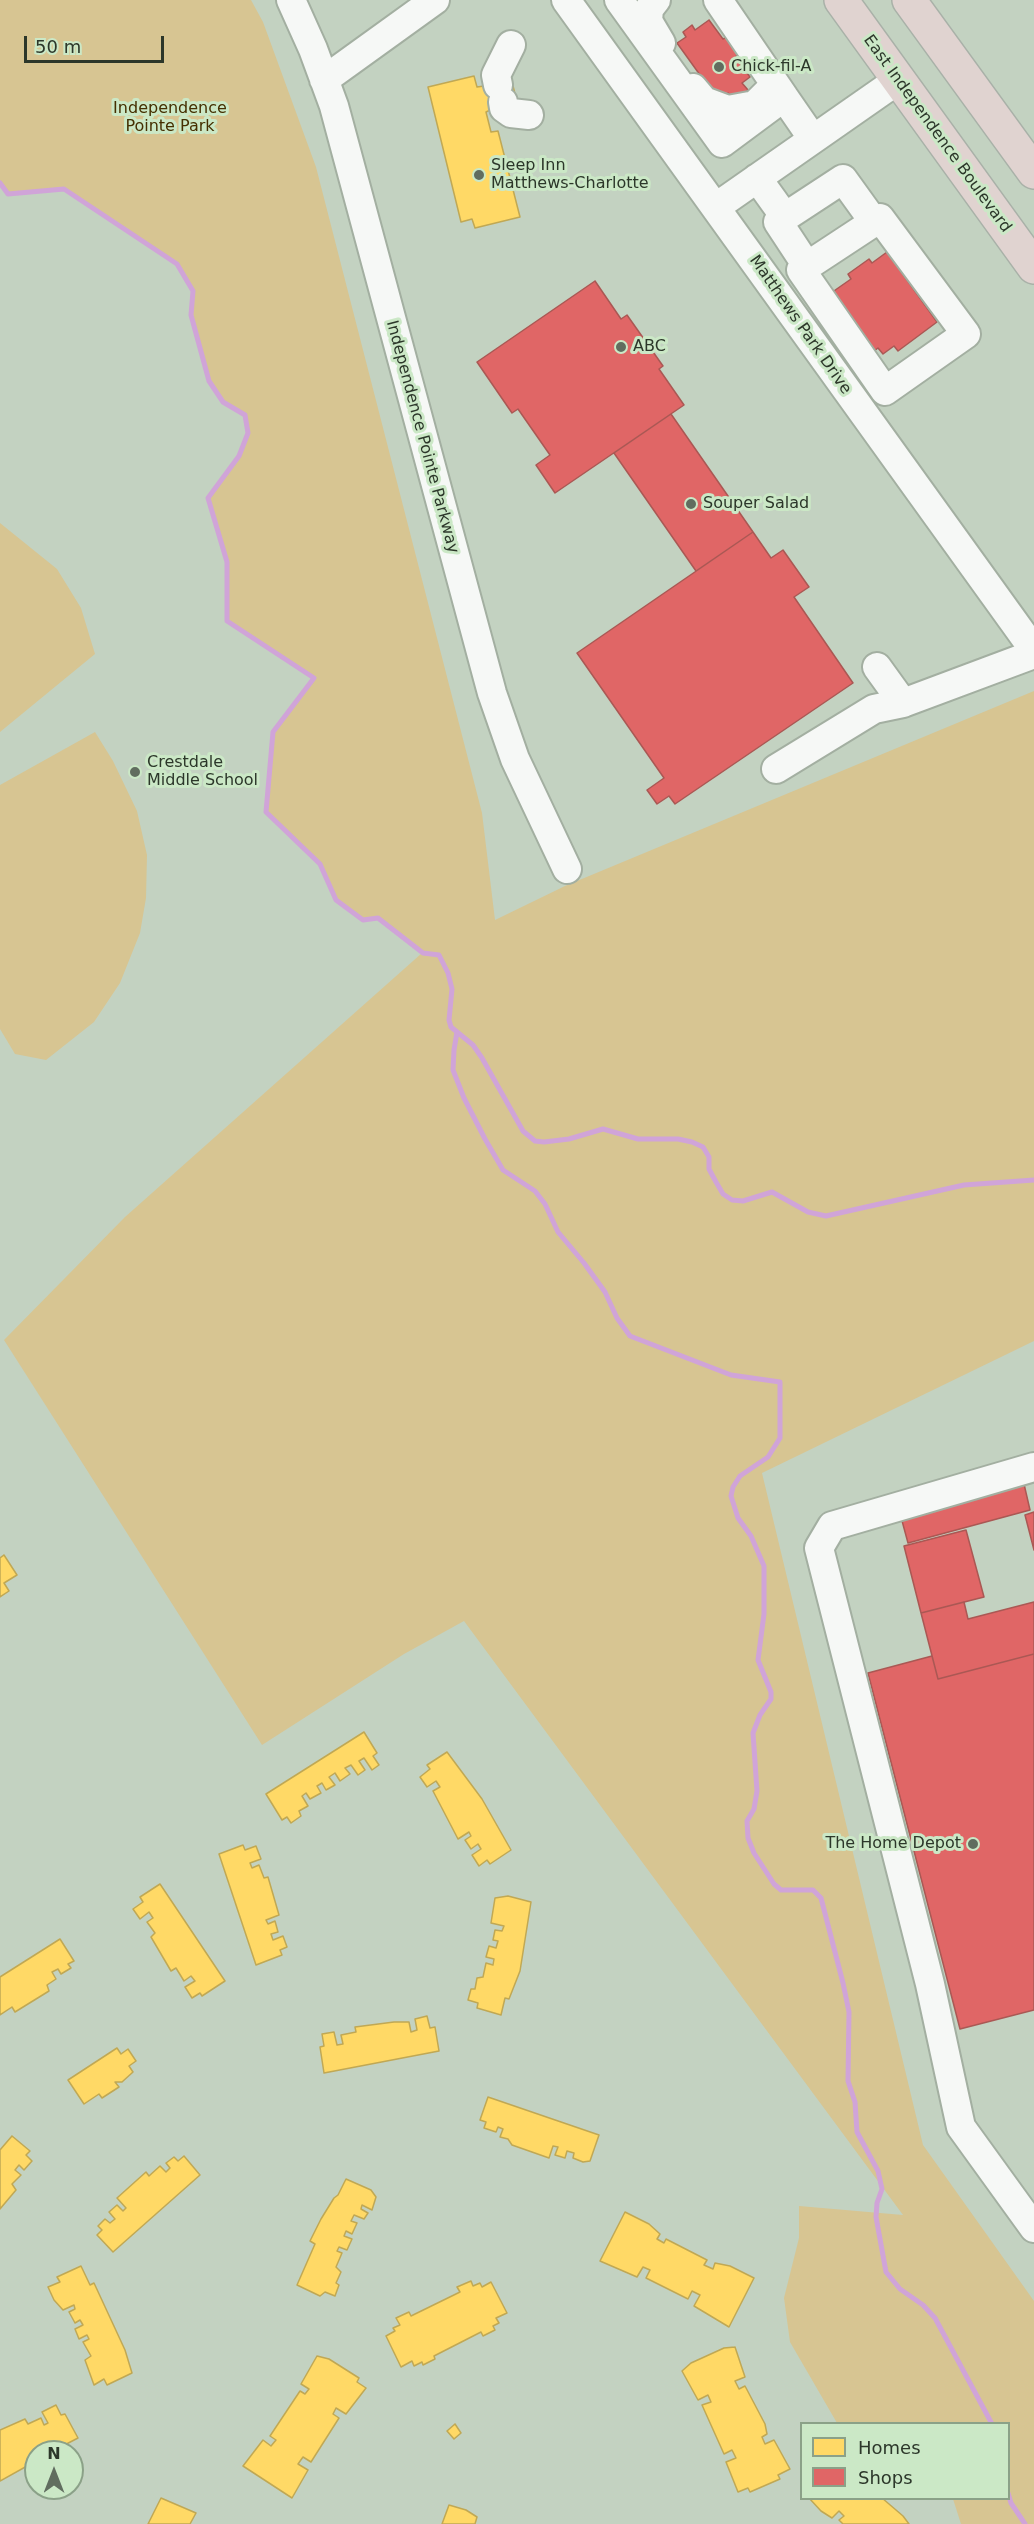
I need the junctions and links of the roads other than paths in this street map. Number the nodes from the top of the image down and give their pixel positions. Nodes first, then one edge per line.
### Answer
1 (291, 0) edge
2 (435, 0) edge
3 (566, 0) edge
4 (656, 0) edge
5 (717, 0) edge
6 (841, 0) edge
7 (909, 0) edge
8 (630, 4) edge
9 (511, 45) dead end
10 (324, 80) junction
11 (898, 80) junction
12 (780, 91) junction
13 (529, 115) dead end
14 (813, 139) junction
15 (722, 143) junction
16 (688, 168) junction
17 (1034, 172) edge
18 (757, 178) junction
19 (716, 207) junction
20 (785, 217) junction
21 (874, 222) junction
22 (807, 266) junction
23 (1034, 267) edge
24 (1034, 652) edge
25 (877, 667) dead end
26 (903, 703) junction
27 (776, 769) dead end
28 (567, 869) dead end
29 (1034, 1467) edge
30 (1034, 2228) edge

1 - 10 street, Independence Pointe Parkway
2 - 10 street
3 - 16 street, Matthews Park Drive
4 - 12 street
5 - 12 street
6 - 11 highway, East Independence Boulevard
7 - 17 highway
8 - 15 street
9 - 13 street
10 - 28 street, Independence Pointe Parkway
11 - 14 street
11 - 23 highway, East Independence Boulevard
12 - 14 street
12 - 15 street
14 - 18 street
15 - 16 street
16 - 19 street, Matthews Park Drive
18 - 19 street
18 - 20 street
19 - 24 street, Matthews Park Drive
20 - 21 street
20 - 22 street
21 - 22 street
21 - 22 street
24 - 26 street
25 - 26 street
26 - 27 street
29 - 30 street

